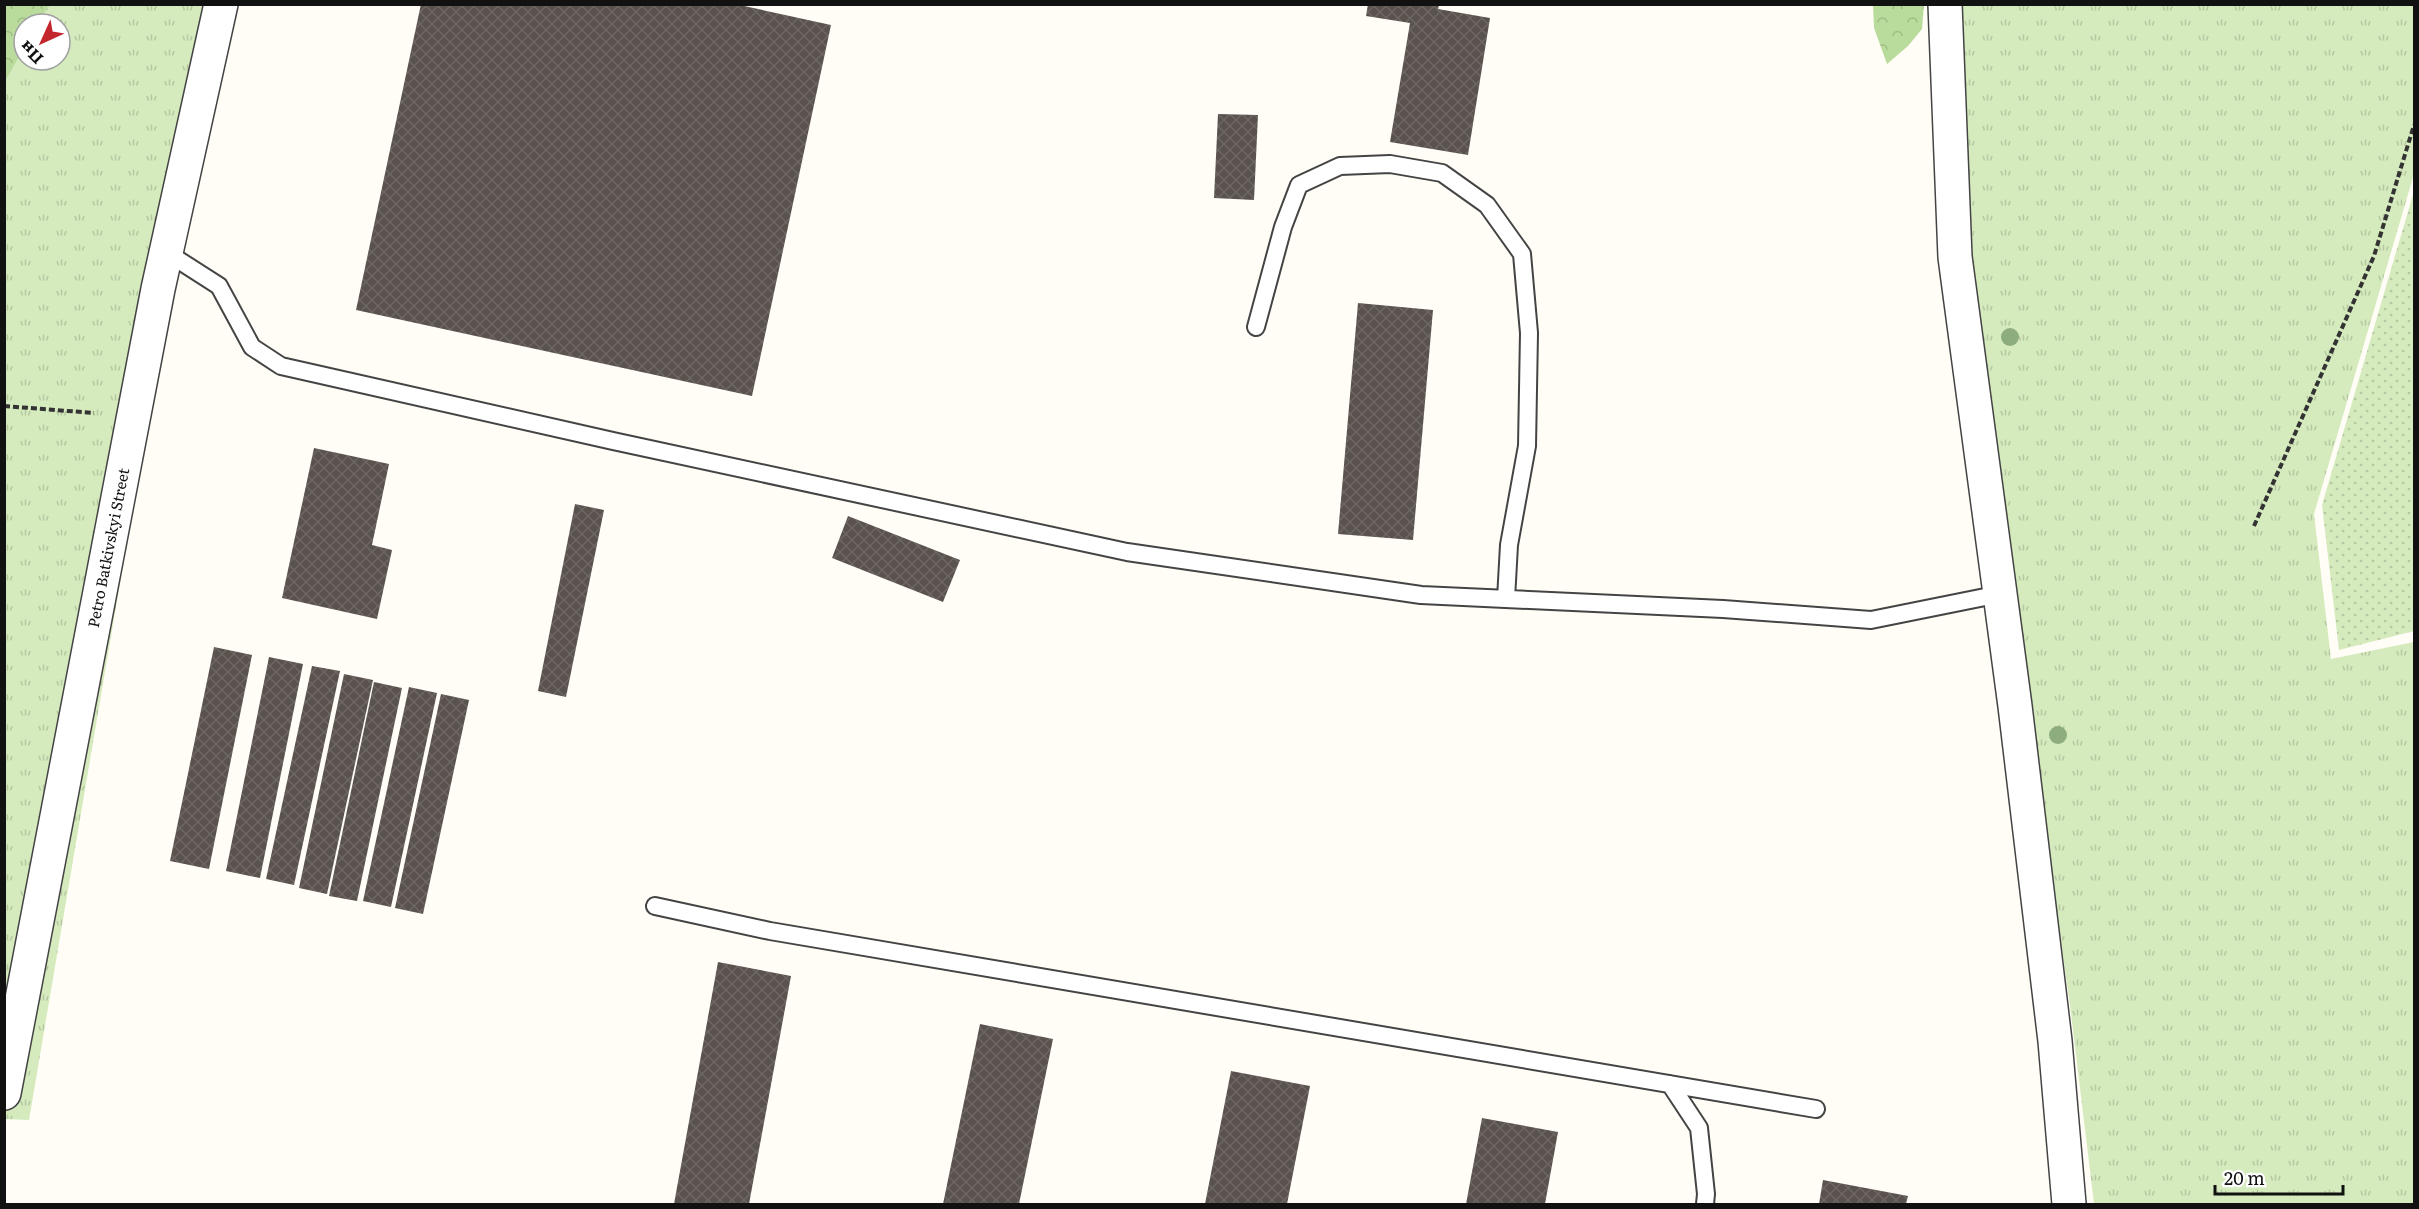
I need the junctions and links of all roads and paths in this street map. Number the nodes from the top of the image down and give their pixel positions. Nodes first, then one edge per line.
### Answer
1 (221, 4) edge
2 (1945, 4) edge
3 (2415, 125) edge
4 (166, 252) junction
5 (1256, 327) dead end
6 (4, 406) edge
7 (134, 415) junction
8 (2254, 526) dead end
9 (2000, 594) junction
10 (1506, 599) junction
11 (655, 906) dead end
12 (1670, 1084) junction
13 (4, 1093) edge
14 (1816, 1108) dead end
15 (1705, 1204) edge
16 (2069, 1204) edge

1 - 4 street, Petro Batkivskyi Street
2 - 9 street
3 - 8 path
4 - 7 street, Petro Batkivskyi Street
4 - 10 lane
5 - 10 lane
6 - 7 path
7 - 13 street, Petro Batkivskyi Street
9 - 10 lane
9 - 16 street
11 - 12 lane
12 - 14 lane
12 - 15 lane

